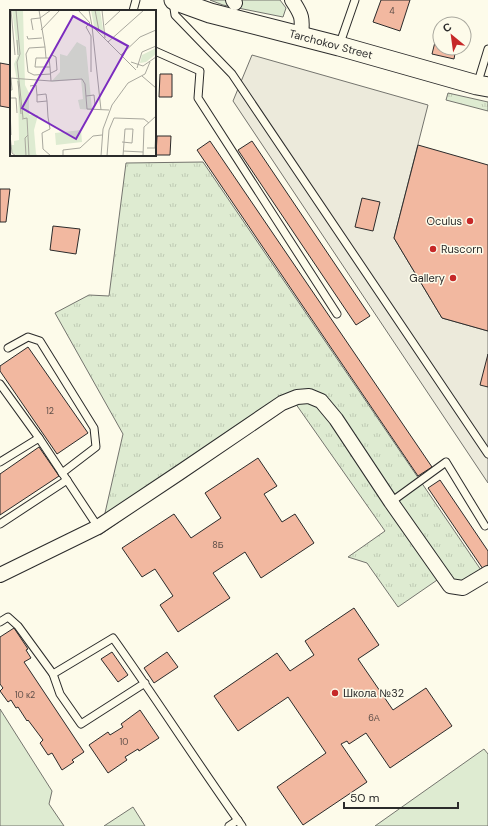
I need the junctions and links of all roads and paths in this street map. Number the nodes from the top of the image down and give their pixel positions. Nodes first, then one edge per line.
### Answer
1 (136, 0) edge
2 (173, 0) edge
3 (292, 0) edge
4 (355, 0) edge
5 (133, 10) edge
6 (301, 36) junction
7 (339, 46) junction
8 (488, 49) edge
9 (156, 51) edge
10 (482, 86) edge
11 (337, 314) dead end
12 (8, 348) dead end
13 (0, 384) edge
14 (39, 438) junction
15 (488, 454) edge
16 (0, 462) edge
17 (62, 473) junction
18 (67, 480) junction
19 (391, 502) junction
20 (0, 524) edge
21 (485, 526) dead end
22 (98, 527) junction
23 (488, 573) edge
24 (0, 575) edge
25 (0, 622) edge
26 (53, 674) junction
27 (145, 683) junction
28 (240, 823) edge
29 (229, 826) edge

1 - 5 lane
2 - 6 main road, Tarchokov Street
2 - 15 lane
3 - 6 street
4 - 7 lane
6 - 7 main road, Tarchokov Street
7 - 10 main road, Tarchokov Street
8 - 10 lane
9 - 11 lane
12 - 17 lane
13 - 14 lane
14 - 16 lane
14 - 17 lane
17 - 18 lane
18 - 20 lane
18 - 22 lane
19 - 21 lane
19 - 22 street
19 - 23 street
22 - 24 street
25 - 26 lane
26 - 27 lane
26 - 27 lane
27 - 28 lane
28 - 29 lane

